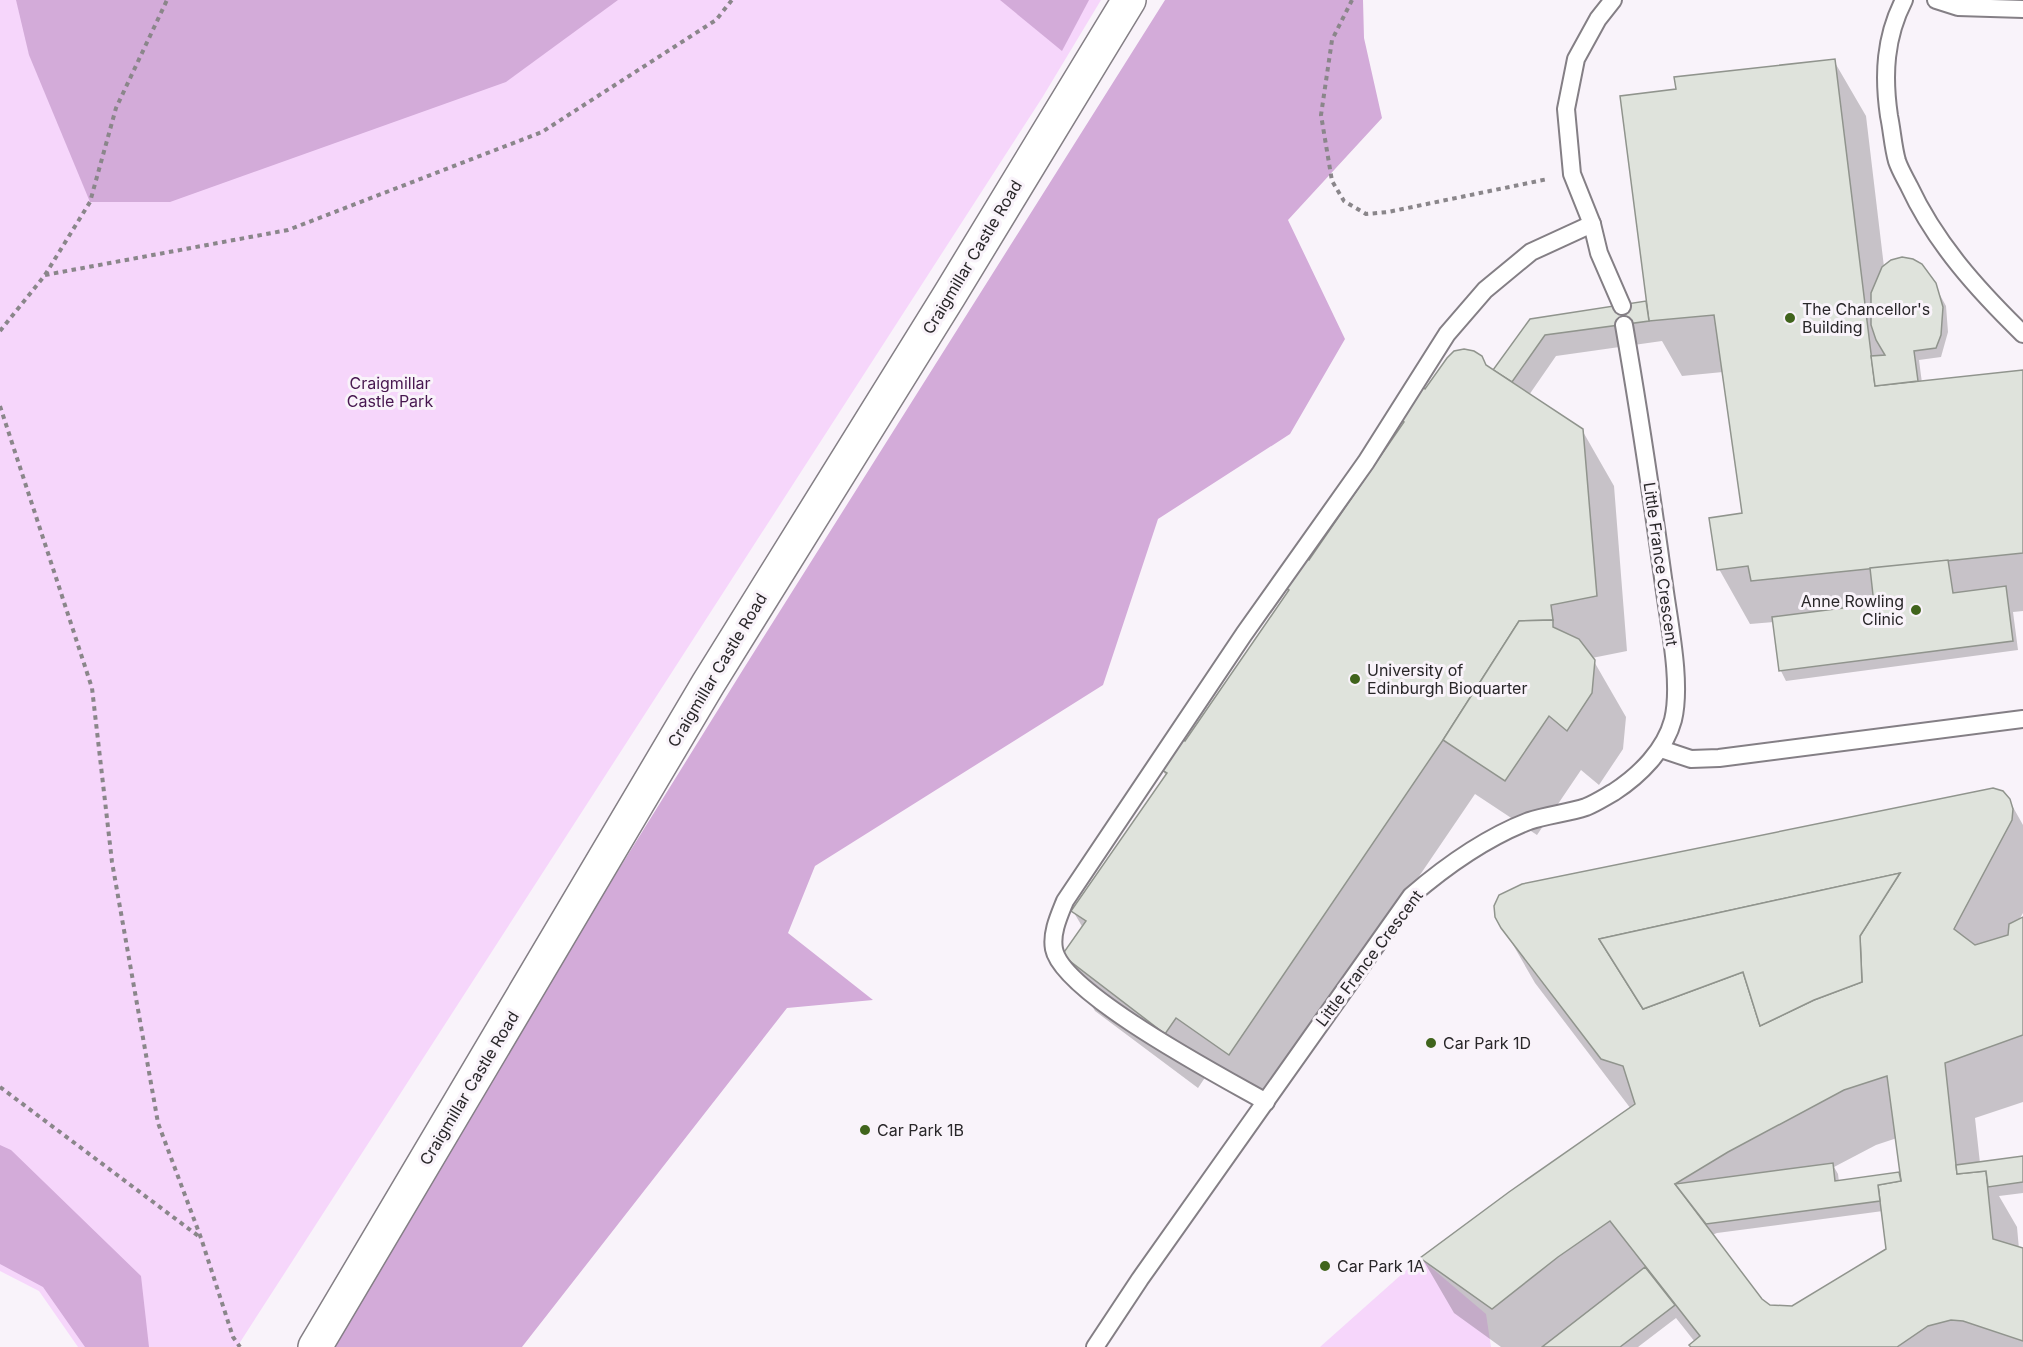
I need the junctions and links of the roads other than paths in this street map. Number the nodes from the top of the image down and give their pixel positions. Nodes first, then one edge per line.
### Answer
1 (1129, 0) edge
2 (1613, 0) edge
3 (1905, 0) edge
4 (1936, 0) edge
5 (2023, 9) edge
6 (1592, 224) junction
7 (1622, 306) dead end
8 (1624, 325) dead end
9 (2023, 334) edge
10 (2023, 719) edge
11 (1661, 749) junction
12 (1266, 1102) junction
13 (315, 1347) edge
14 (1095, 1347) edge

1 - 13 street, Craigmillar Castle Road
2 - 6 lane
3 - 9 lane
4 - 5 lane
6 - 7 lane
6 - 12 lane
8 - 11 lane, Little France Crescent
10 - 11 lane
11 - 12 lane, Little France Crescent
12 - 14 lane, Little France Crescent

